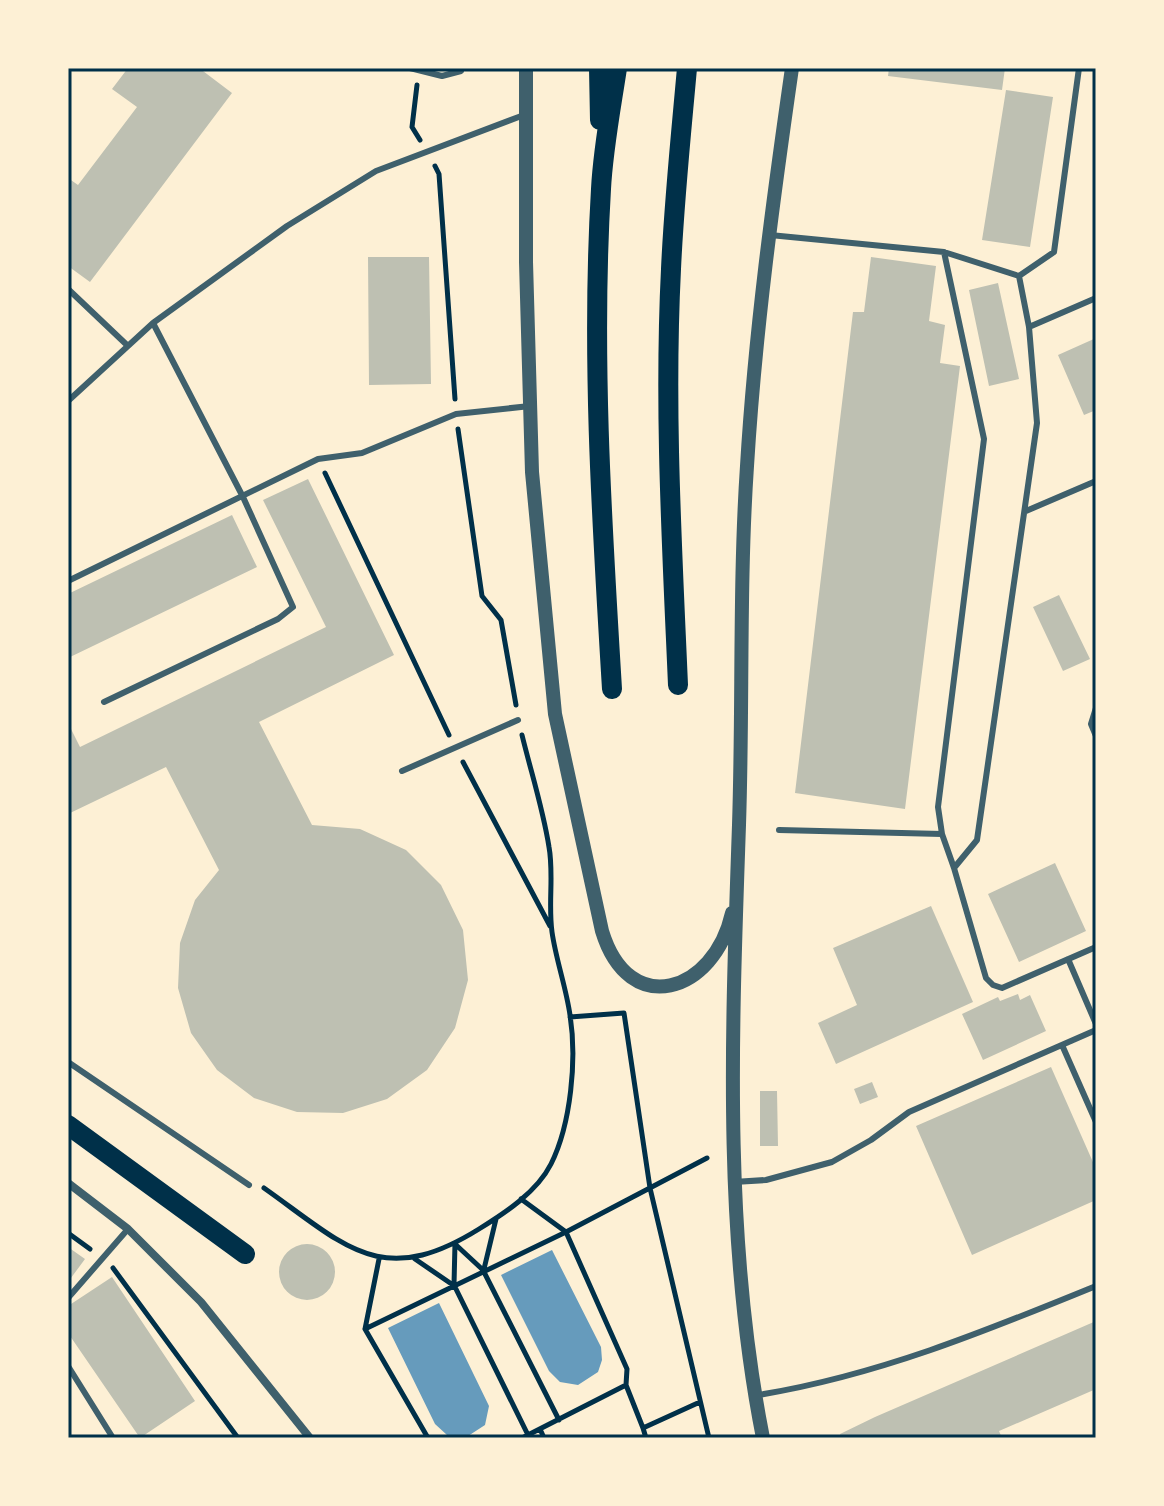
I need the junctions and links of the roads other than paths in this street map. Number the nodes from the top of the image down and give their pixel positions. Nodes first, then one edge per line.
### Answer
1 (410, 68) edge
2 (526, 68) edge
3 (599, 68) edge
4 (617, 68) edge
5 (687, 68) edge
6 (699, 68) edge
7 (792, 68) edge
8 (1079, 68) edge
9 (461, 71) dead end
10 (524, 115) junction
11 (677, 185) junction
12 (601, 187) junction
13 (768, 234) junction
14 (944, 252) junction
15 (1019, 276) junction
16 (68, 289) edge
17 (1096, 298) edge
18 (153, 323) junction
19 (1029, 327) junction
20 (128, 346) junction
21 (68, 401) edge
22 (530, 406) junction
23 (1096, 481) edge
24 (243, 497) junction
25 (1026, 511) junction
26 (68, 581) edge
27 (678, 685) dead end
28 (612, 689) dead end
29 (104, 702) dead end
30 (1096, 708) edge
31 (518, 720) road end
32 (1096, 736) edge
33 (402, 771) dead end
34 (779, 830) dead end
35 (942, 834) junction
36 (954, 868) junction
37 (736, 893) junction
38 (1096, 947) edge
39 (1068, 959) junction
40 (1096, 1024) edge
41 (1096, 1030) edge
42 (1062, 1045) junction
43 (68, 1062) edge
44 (1096, 1122) edge
45 (68, 1125) edge
46 (734, 1182) junction
47 (68, 1183) edge
48 (249, 1185) dead end
49 (128, 1229) junction
50 (245, 1254) dead end
51 (1096, 1286) edge
52 (68, 1298) edge
53 (68, 1366) edge
54 (755, 1395) junction
55 (113, 1438) edge
56 (310, 1438) edge
57 (763, 1438) edge

1 - 9 lane
2 - 10 street
3 - 12 main road
4 - 12 main road
5 - 11 main road
6 - 11 main road
7 - 13 street
8 - 15 lane
10 - 18 lane
10 - 22 street
11 - 27 main road
12 - 28 main road
13 - 14 lane
13 - 37 street
14 - 15 lane
14 - 35 lane
15 - 19 lane
16 - 20 lane
17 - 19 lane
18 - 20 lane
18 - 24 lane
19 - 25 lane
20 - 21 lane
22 - 24 lane
22 - 37 street
23 - 25 lane
24 - 26 lane
24 - 29 lane
25 - 36 lane
30 - 32 lane
31 - 33 lane
34 - 35 lane
35 - 36 lane
36 - 39 lane
37 - 46 street
38 - 39 lane
39 - 40 lane
41 - 42 lane
42 - 44 lane
42 - 46 lane
43 - 48 lane
45 - 50 main road
46 - 54 street
47 - 49 street
49 - 52 lane
49 - 56 street
51 - 54 lane
53 - 55 lane
54 - 57 street

